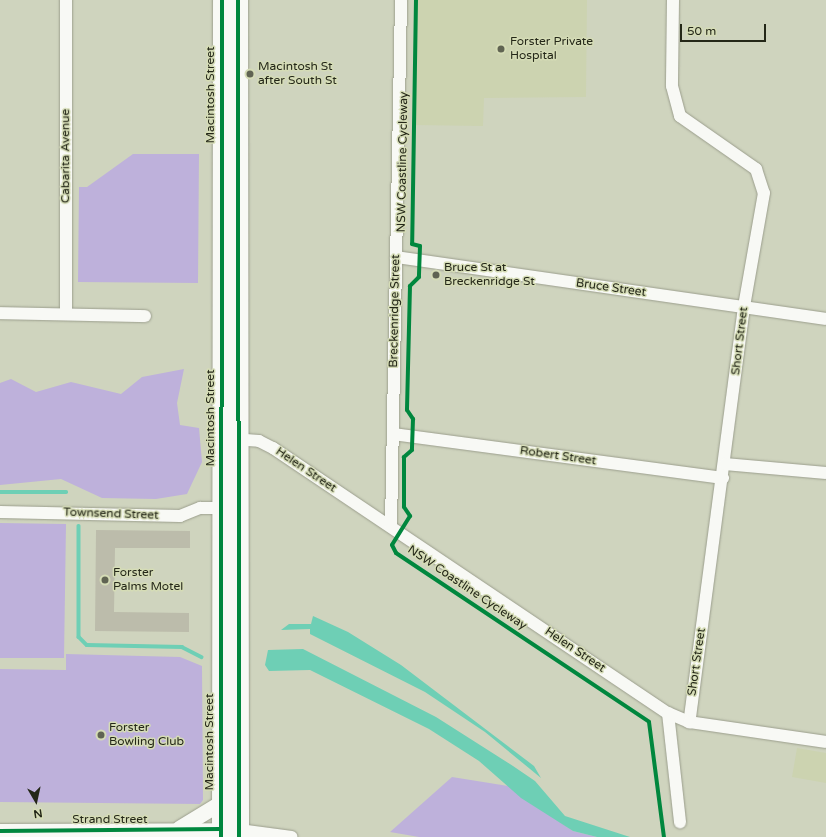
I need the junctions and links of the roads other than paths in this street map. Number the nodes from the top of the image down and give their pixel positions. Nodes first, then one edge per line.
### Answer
1 (66, 0) edge
2 (222, 0) edge
3 (238, 0) edge
4 (400, 0) edge
5 (674, 0) edge
6 (396, 257) junction
7 (744, 307) junction
8 (0, 313) edge
9 (66, 313) junction
10 (145, 316) dead end
11 (826, 320) edge
12 (393, 434) junction
13 (230, 439) junction
14 (725, 464) junction
15 (826, 473) edge
16 (723, 478) junction
17 (221, 508) junction
18 (0, 512) edge
19 (391, 526) junction
20 (668, 713) junction
21 (688, 722) junction
22 (826, 742) edge
23 (220, 803) junction
24 (680, 822) dead end
25 (176, 830) junction
26 (6, 833) edge
27 (220, 833) edge
28 (239, 834) edge
29 (273, 836) edge
30 (292, 837) edge

1 - 9 street, Cabarita Avenue
2 - 13 main road, Macintosh Street
3 - 13 main road, Macintosh Street
4 - 6 street, Breckenridge Street
5 - 7 street, Short Street
6 - 7 street, Bruce Street
6 - 12 street, Breckenridge Street
7 - 11 street, Bruce Street
7 - 14 street, Short Street
8 - 9 street
9 - 10 street
12 - 16 street, Robert Street
12 - 19 street, Breckenridge Street
13 - 17 main road, Macintosh Street
13 - 19 street, Helen Street
13 - 28 main road, Macintosh Street
14 - 15 street
14 - 16 street, Short Street
16 - 21 street, Short Street
17 - 18 street, Townsend Street
17 - 23 main road, Macintosh Street
19 - 20 street, Helen Street
20 - 21 street, Helen Street
20 - 24 street
21 - 22 street, Helen Street
23 - 25 street
23 - 27 main road, Macintosh Street
25 - 26 street, Strand Street
25 - 27 street, Strand Street
27 - 28 street, Strand Street
28 - 29 street
29 - 30 street

